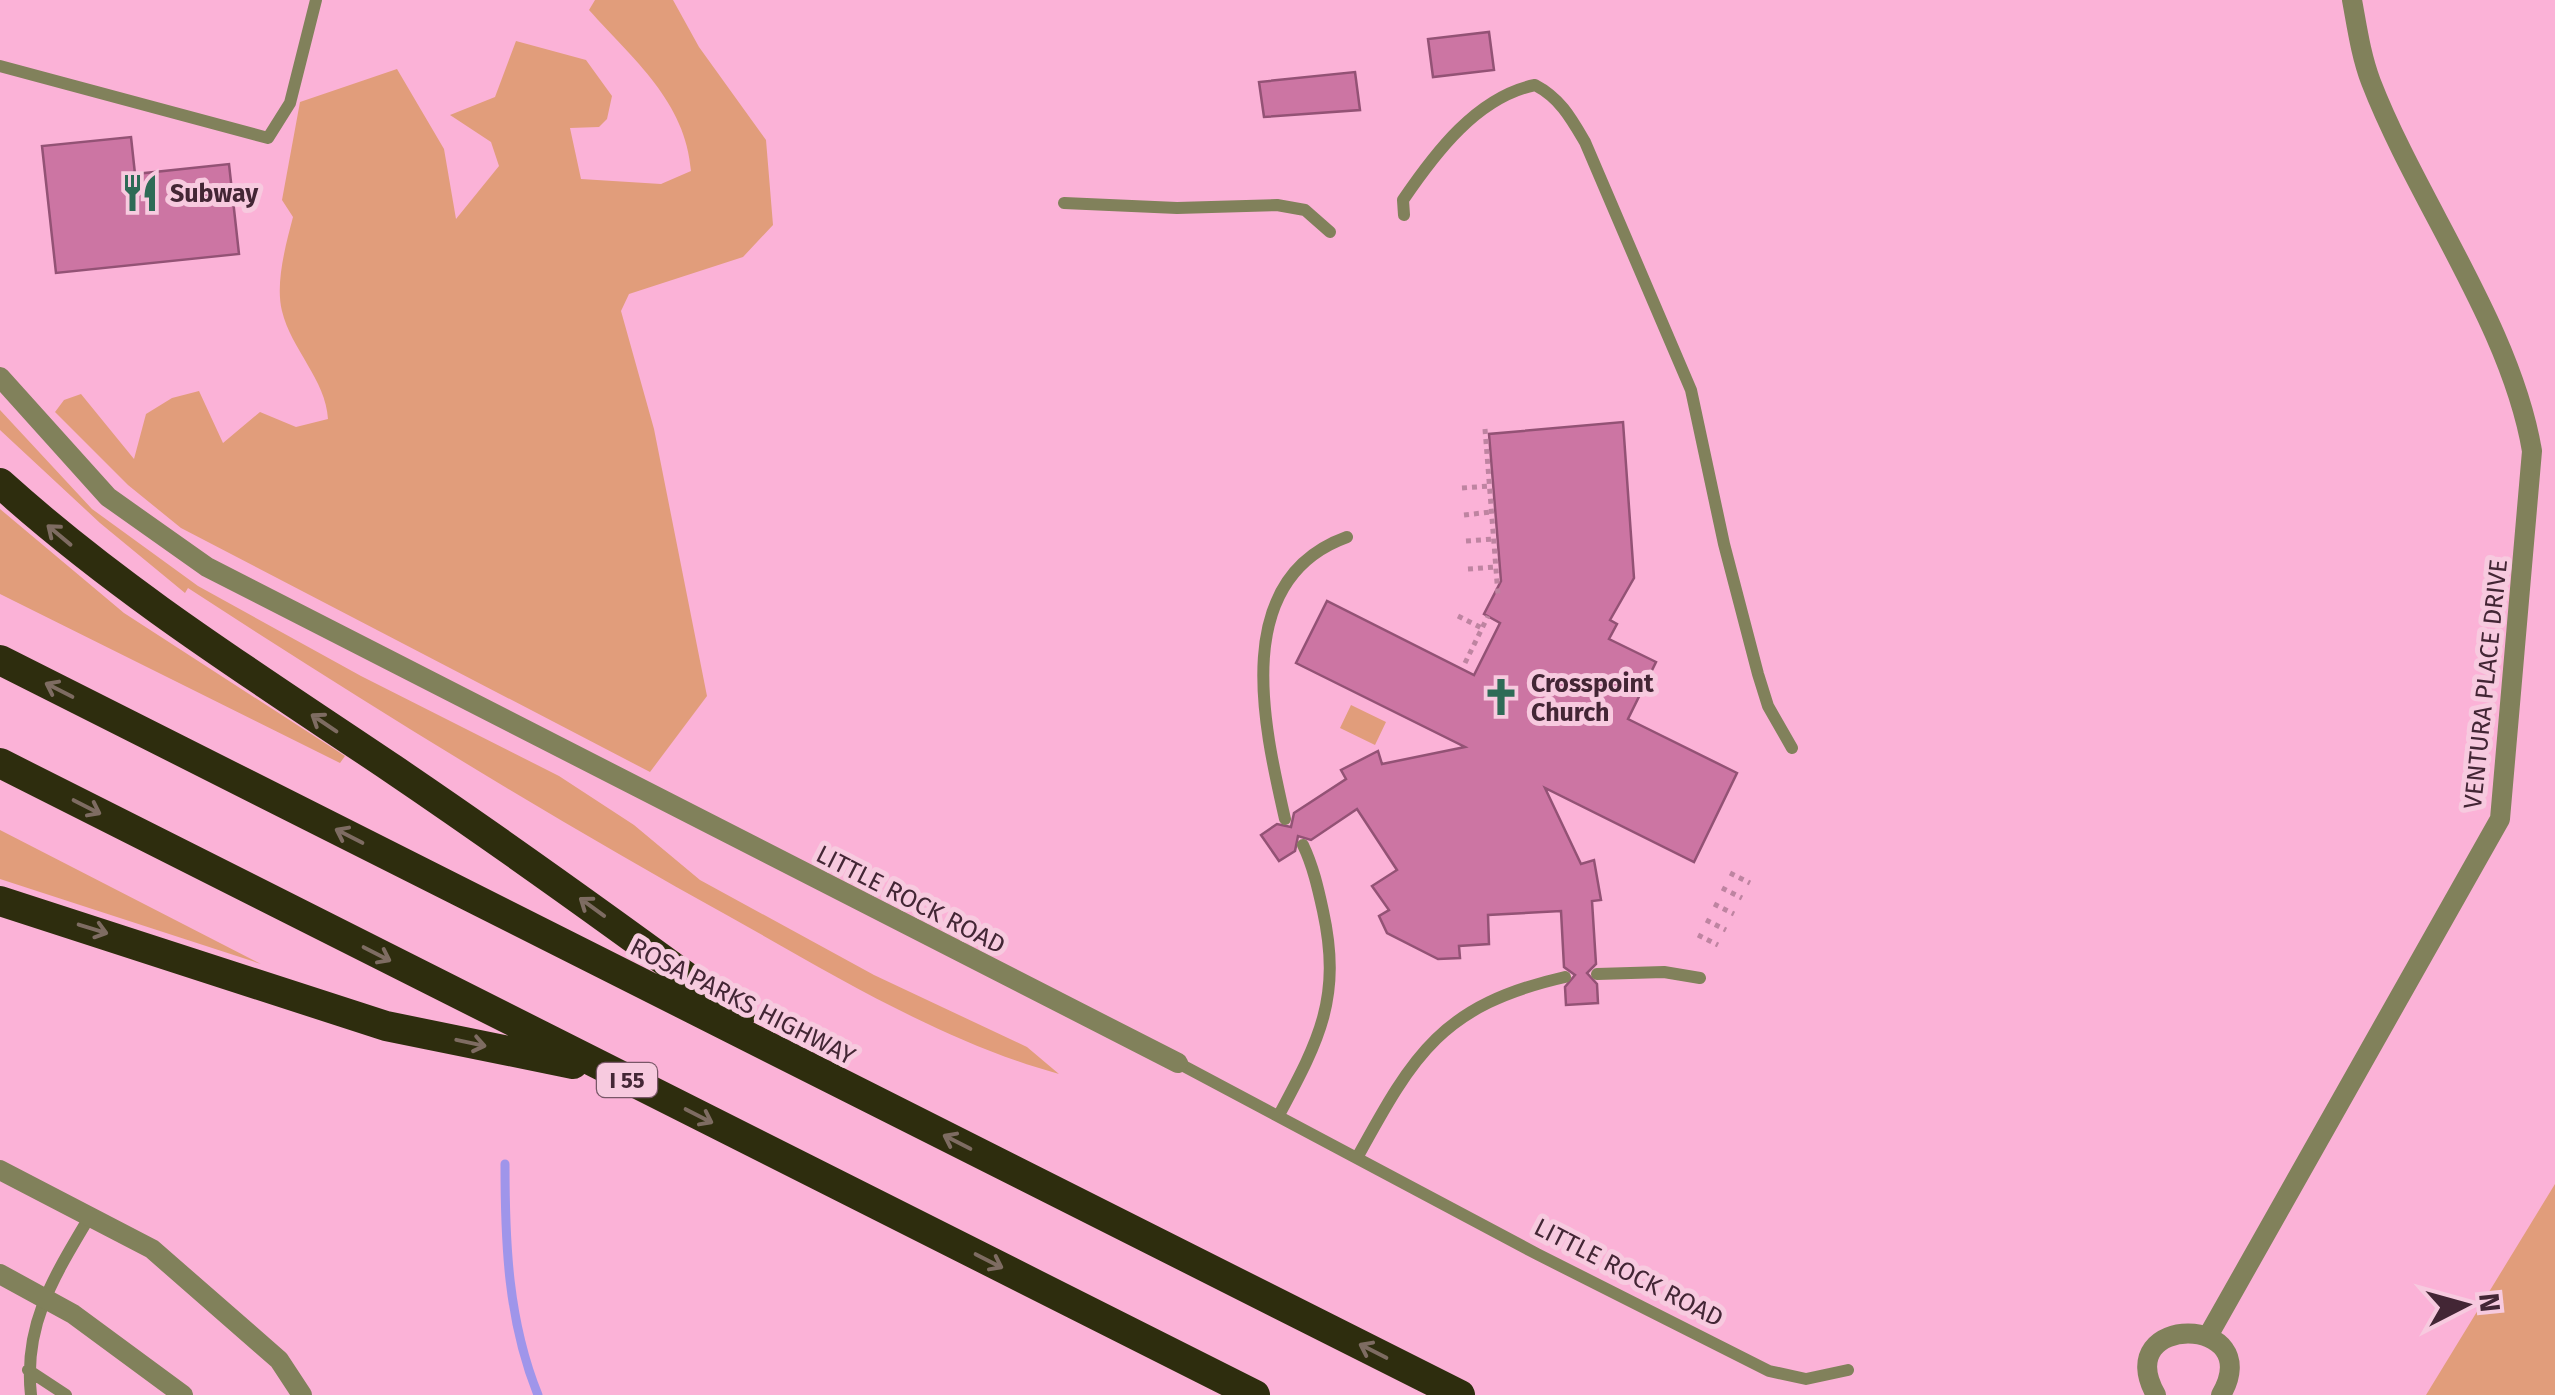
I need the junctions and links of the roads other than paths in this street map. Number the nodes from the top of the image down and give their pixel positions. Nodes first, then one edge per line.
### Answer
1 (316, 0) edge
2 (2352, 0) edge
3 (0, 66) edge
4 (1064, 203) dead end
5 (1404, 215) dead end
6 (1330, 232) dead end
7 (0, 376) edge
8 (0, 483) edge
9 (1347, 537) dead end
10 (0, 660) edge
11 (1792, 748) dead end
12 (0, 763) edge
13 (1285, 819) dead end
14 (1303, 845) dead end
15 (0, 900) edge
16 (1596, 974) dead end
17 (1564, 977) dead end
18 (1700, 978) dead end
19 (1178, 1063) joint
20 (812, 1068) junction
21 (610, 1072) junction
22 (1279, 1115) junction
23 (1358, 1156) junction
24 (0, 1170) edge
25 (90, 1216) junction
26 (0, 1274) edge
27 (43, 1296) junction
28 (2208, 1336) junction
29 (28, 1370) junction
30 (1848, 1370) dead end
31 (31, 1395) edge
32 (66, 1395) edge
33 (183, 1395) edge
34 (302, 1395) edge
35 (1255, 1395) edge
36 (1460, 1395) edge
37 (2156, 1395) edge
38 (2221, 1395) edge

1 - 3 lane
2 - 28 street, VENTURA PLACE DRIVE
4 - 6 lane
5 - 11 lane
7 - 19 street, LITTLE ROCK ROAD
20 -> 8 highway
9 - 13 lane
20 -> 10 highway, ROSA PARKS HIGHWAY
12 -> 21 highway, I 55
14 - 22 lane
15 -> 21 highway
16 - 18 lane
17 - 23 lane
19 - 22 lane, LITTLE ROCK ROAD
36 -> 20 highway, ROSA PARKS HIGHWAY
21 -> 35 highway, I 55
22 - 23 lane, LITTLE ROCK ROAD
23 - 30 lane, LITTLE ROCK ROAD
24 - 25 street
25 - 27 lane
25 - 34 street
26 - 27 street
27 - 29 lane
27 - 33 street
28 - 37 street
28 - 38 street
29 - 31 lane
29 - 32 lane

